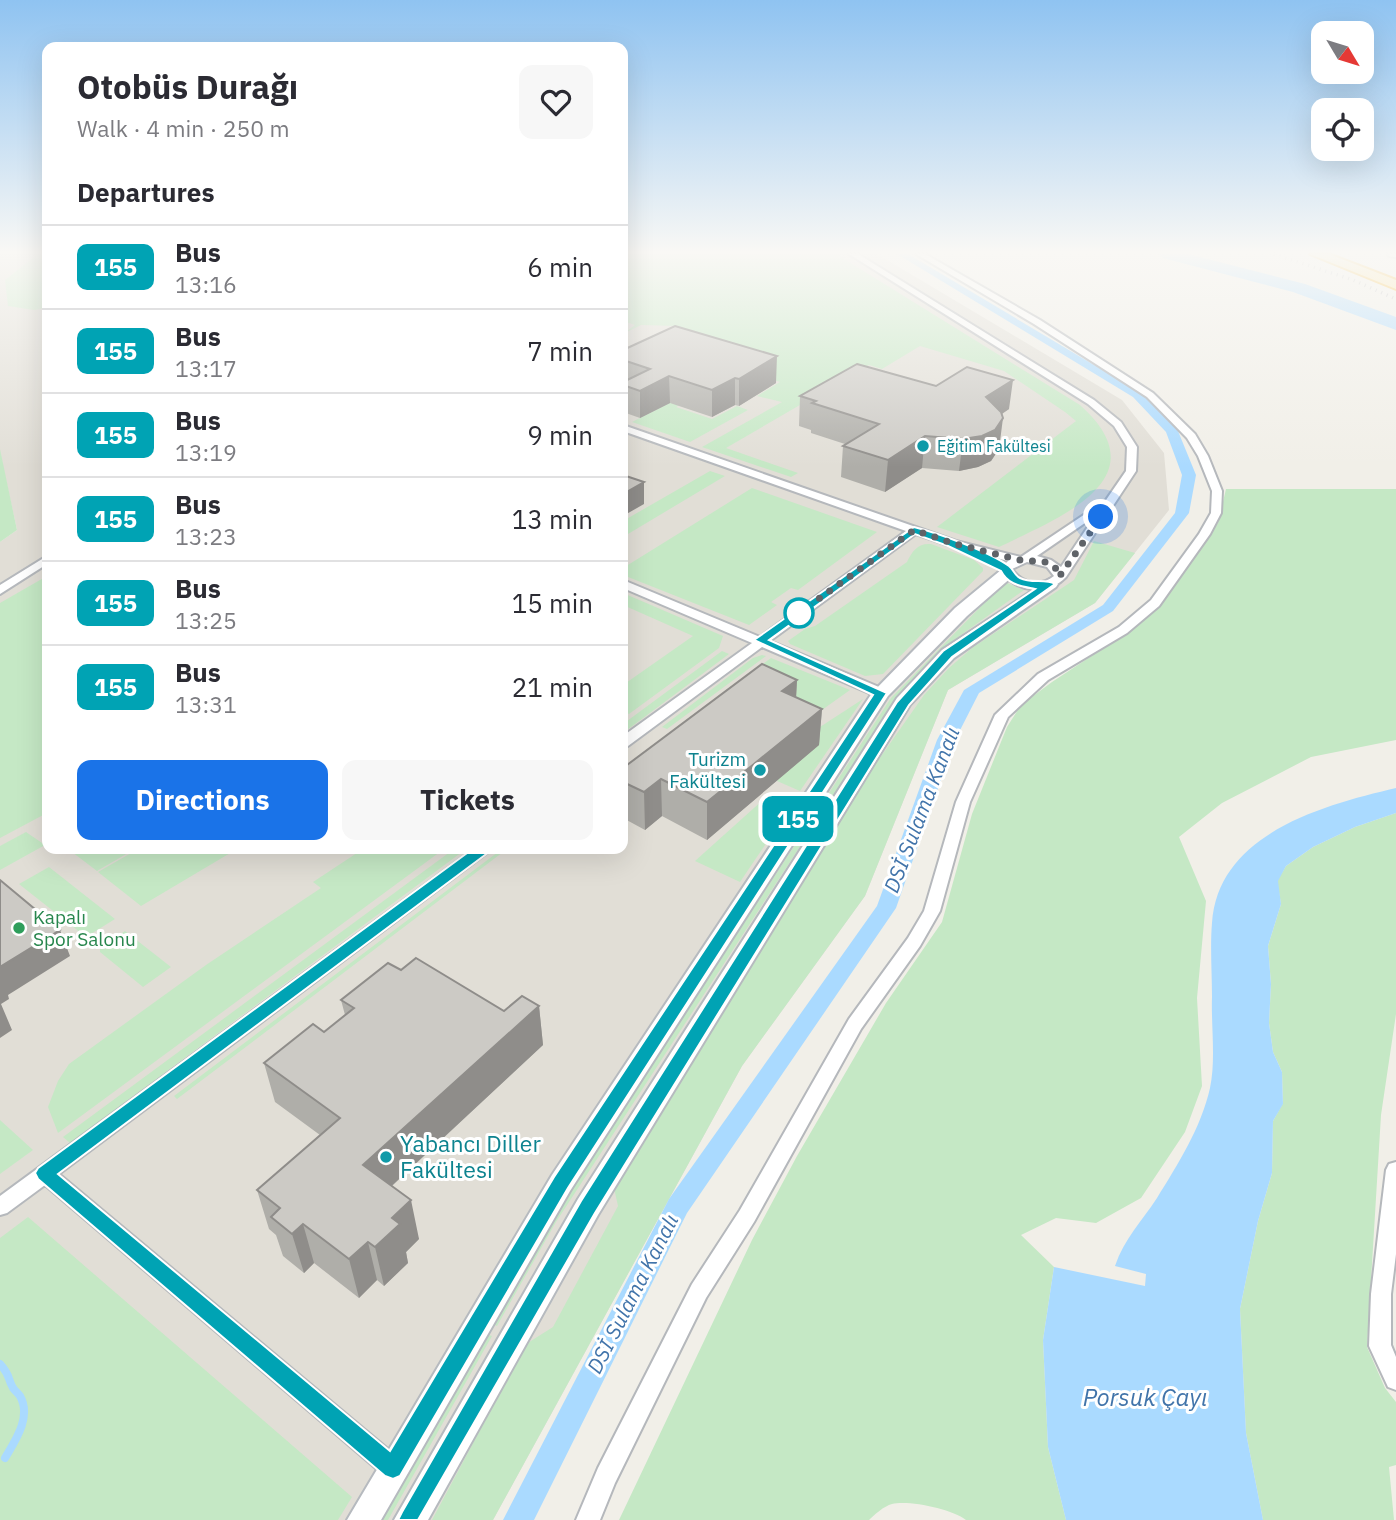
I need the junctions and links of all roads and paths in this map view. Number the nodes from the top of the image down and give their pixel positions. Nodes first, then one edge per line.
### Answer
1 (967, 325) edge
2 (1043, 325) edge
3 (628, 430) edge
4 (1114, 498) junction
5 (914, 530) junction
6 (42, 562) edge
7 (1015, 565) junction
8 (1055, 580) junction
9 (628, 586) edge
10 (0, 590) edge
11 (760, 640) junction
12 (881, 693) junction
13 (628, 740) edge
14 (477, 854) edge
15 (1396, 1170) edge
16 (45, 1173) junction
17 (0, 1207) edge
18 (1396, 1380) edge
19 (393, 1468) junction
20 (363, 1520) edge
21 (410, 1520) edge
22 (588, 1520) edge

1 - 4 street
2 - 22 street
3 - 5 street
4 - 7 street
4 - 8 street
5 - 7 street
5 - 11 street
6 - 10 street
7 - 8 street
7 - 8 street
7 - 12 street
8 - 21 street
9 - 11 street
11 - 12 street
11 - 13 street
12 - 19 street
14 - 16 street
15 - 18 street
16 - 17 street
16 - 19 street
19 - 20 street

